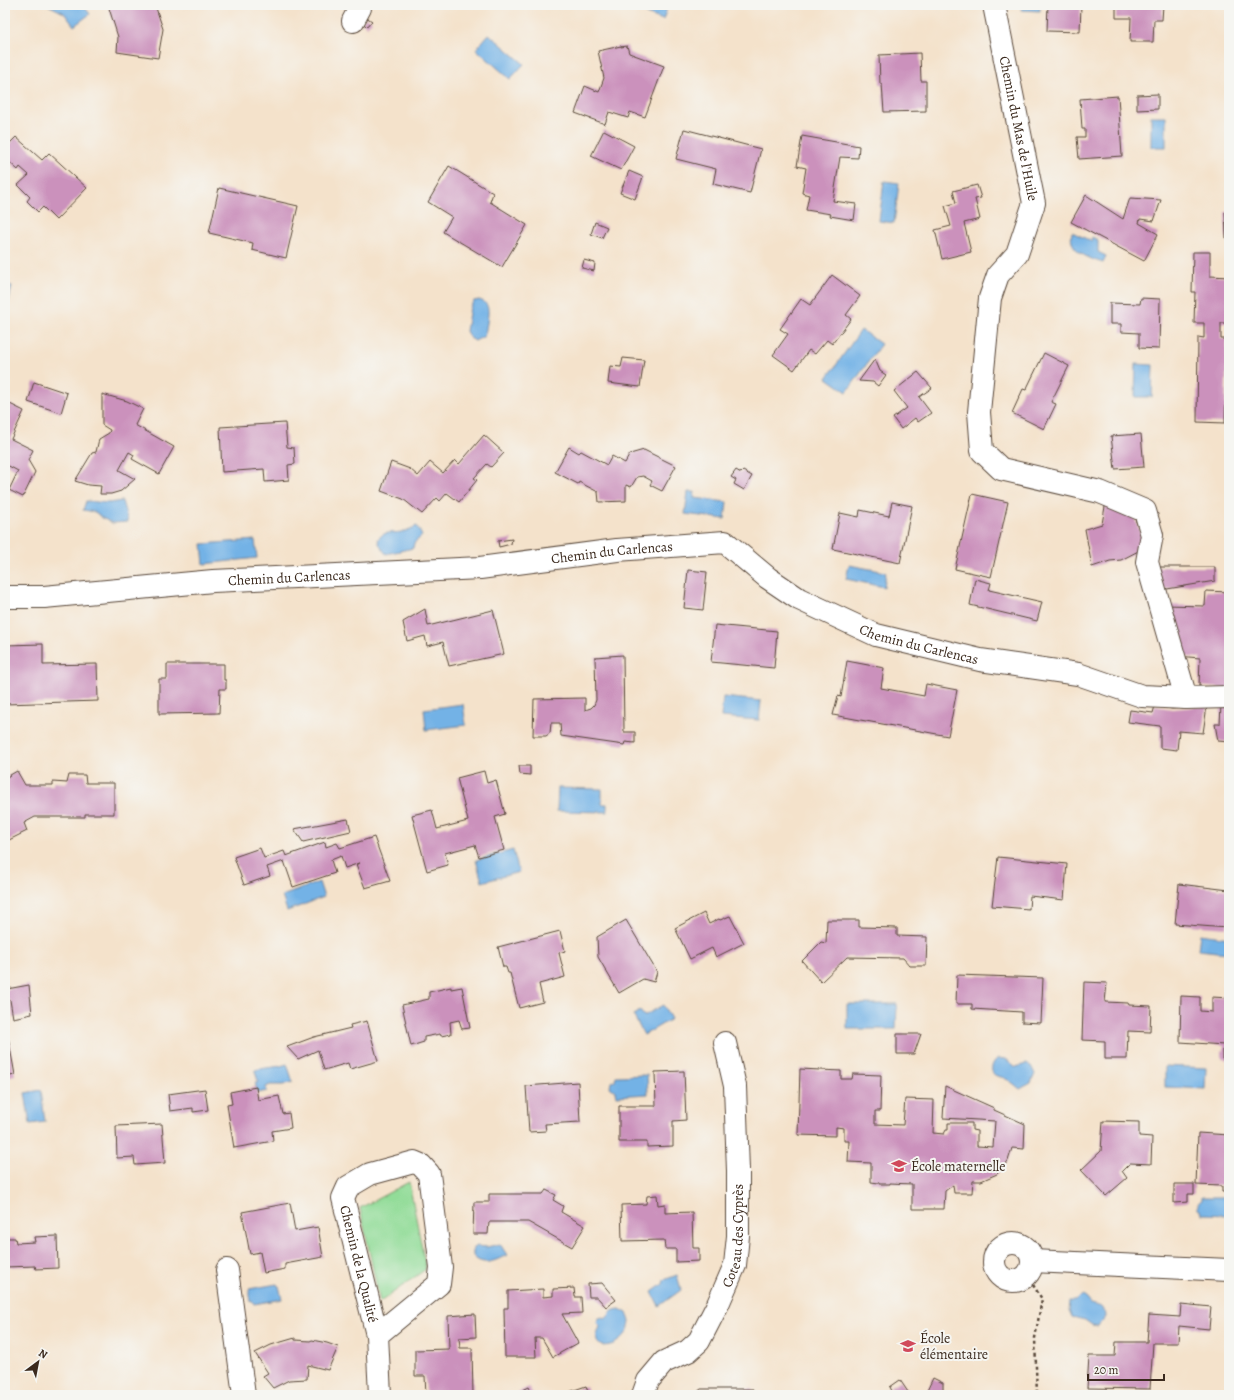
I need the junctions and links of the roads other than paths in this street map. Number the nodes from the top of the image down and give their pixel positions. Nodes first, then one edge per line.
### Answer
1 (994, 5) edge
2 (5, 597) edge
3 (1229, 697) edge
4 (1186, 698) junction
5 (725, 1043) dead end
6 (1030, 1268) road end
7 (227, 1270) dead end
8 (1229, 1270) edge
9 (377, 1335) junction
10 (244, 1395) edge
11 (380, 1395) edge
12 (643, 1395) edge

1 - 4 street, Chemin du Mas de l'Huile
2 - 4 street, Chemin du Carlencas
3 - 4 street
5 - 12 street, Coteau des Cyprès
6 - 8 street
7 - 10 street
9 - 9 street, Chemin de la Qualité
9 - 11 street, Chemin de la Qualité

